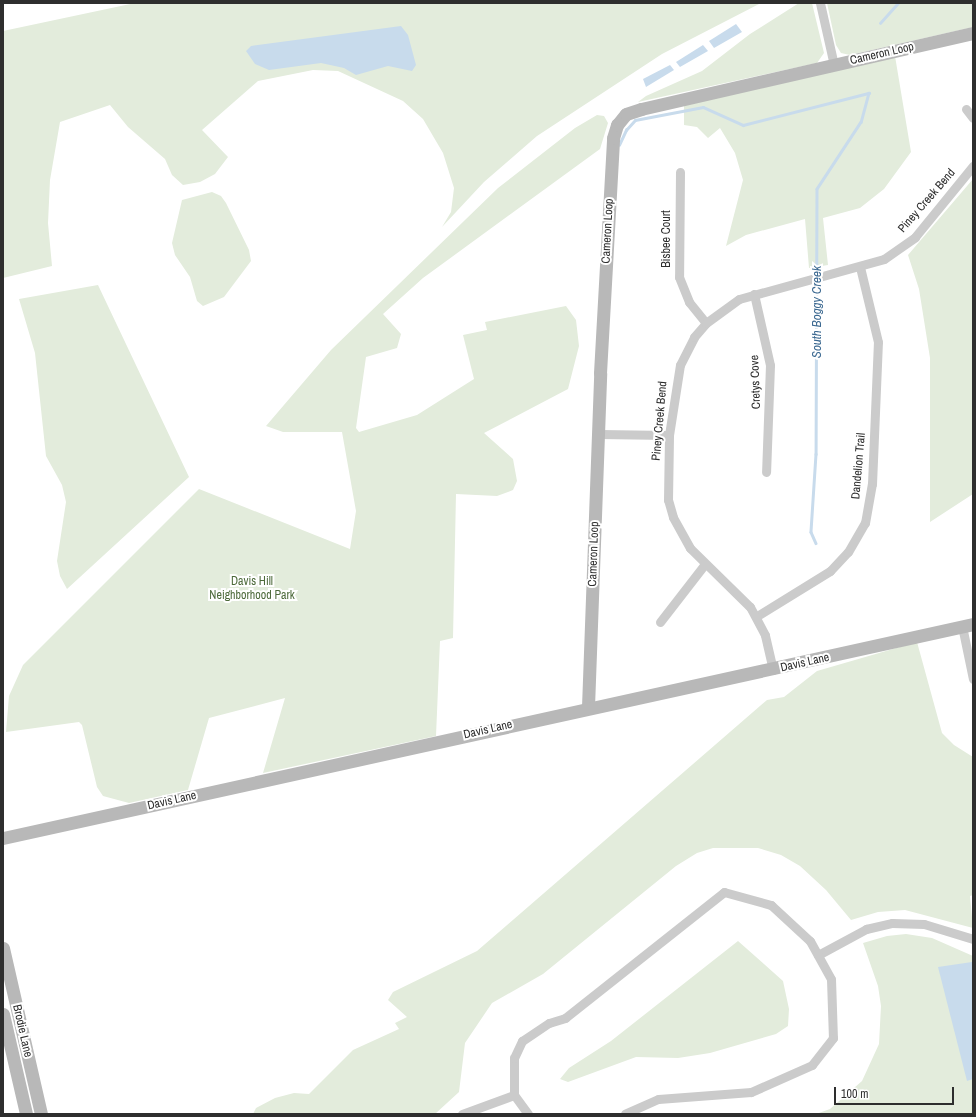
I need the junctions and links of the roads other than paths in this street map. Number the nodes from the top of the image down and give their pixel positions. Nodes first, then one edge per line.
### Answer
1 (820, 3) edge
2 (973, 33) edge
3 (834, 65) junction
4 (966, 109) dead end
5 (973, 118) edge
6 (973, 166) edge
7 (680, 172) dead end
8 (860, 267) junction
9 (754, 294) junction
10 (706, 323) junction
11 (599, 434) junction
12 (669, 436) junction
13 (766, 472) dead end
14 (704, 564) junction
15 (757, 616) junction
16 (660, 622) dead end
17 (968, 625) edge
18 (971, 659) edge
19 (773, 670) junction
20 (973, 679) edge
21 (588, 707) junction
22 (3, 838) edge
23 (973, 939) edge
24 (3, 948) edge
25 (818, 956) junction
26 (3, 1014) edge
27 (514, 1095) junction
28 (26, 1114) edge
29 (41, 1114) edge
30 (462, 1114) edge
31 (528, 1114) edge
32 (625, 1114) edge

1 - 3 street
2 - 3 street, Cameron Loop
3 - 11 street, Cameron Loop
4 - 5 street
6 - 8 street, Piney Creek Bend
7 - 10 street, Bisbee Court
8 - 9 street, Piney Creek Bend
8 - 15 street, Dandelion Trail
9 - 10 street, Piney Creek Bend
9 - 13 street, Cretys Cove
10 - 12 street, Piney Creek Bend
11 - 12 street
11 - 21 street, Cameron Loop
12 - 14 street, Piney Creek Bend
14 - 15 street, Piney Creek Bend
14 - 16 street
15 - 19 street, Piney Creek Bend
17 - 18 street
17 - 19 street, Davis Lane
18 - 20 street
19 - 21 street, Davis Lane
21 - 22 street, Davis Lane
23 - 25 street
24 - 29 street, Brodie Lane
25 - 27 street
25 - 32 street
26 - 28 street, Brodie Lane
27 - 30 street
27 - 31 street

